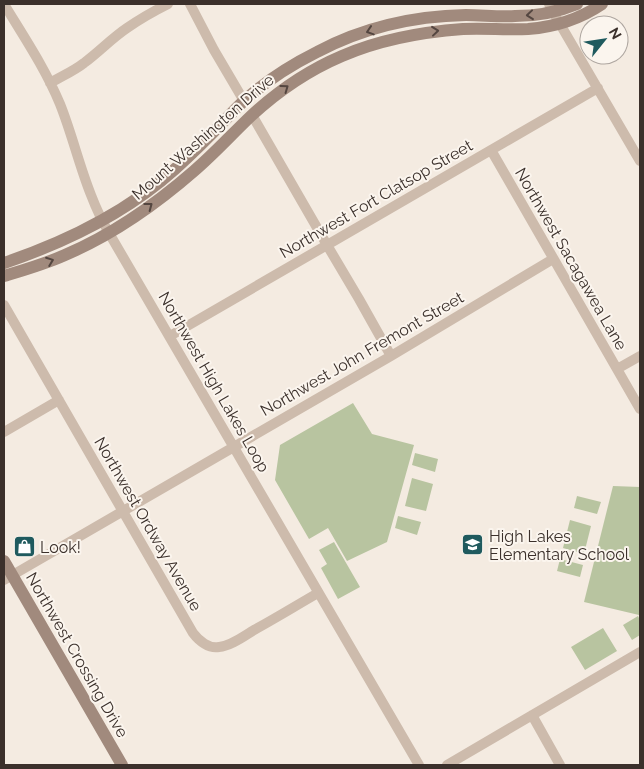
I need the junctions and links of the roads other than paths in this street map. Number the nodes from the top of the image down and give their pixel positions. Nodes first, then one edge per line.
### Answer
1 (4, 4) edge
2 (168, 4) edge
3 (190, 4) edge
4 (578, 4) edge
5 (602, 4) edge
6 (551, 8) edge
7 (560, 24) junction
8 (50, 82) junction
9 (598, 88) junction
10 (244, 101) junction
11 (252, 114) junction
12 (491, 150) junction
13 (640, 161) edge
14 (102, 220) junction
15 (109, 233) junction
16 (327, 245) junction
17 (553, 259) junction
18 (4, 263) edge
19 (4, 276) edge
20 (4, 305) edge
21 (170, 336) junction
22 (391, 356) junction
23 (640, 356) edge
24 (617, 369) junction
25 (59, 400) junction
26 (640, 409) edge
27 (4, 432) edge
28 (234, 446) junction
29 (123, 511) junction
30 (4, 561) edge
31 (8, 578) edge
32 (318, 593) junction
33 (640, 653) edge
34 (532, 715) junction
35 (122, 765) edge
36 (419, 765) edge
37 (446, 765) edge
38 (560, 765) edge

1 - 8 street, Northwest High Lakes Loop
2 - 8 street
3 - 10 street
4 - 6 main road, Mount Washington Drive
5 - 7 main road, Mount Washington Drive
6 - 7 street
6 -> 10 main road, Mount Washington Drive
7 - 9 street
11 -> 7 main road, Mount Washington Drive
8 - 14 street, Northwest High Lakes Loop
9 - 12 street, Northwest Fort Clatsop Street
9 - 13 street
10 - 14 main road, Mount Washington Drive
15 -> 11 main road, Mount Washington Drive
11 - 16 street
12 - 16 street, Northwest Fort Clatsop Street
12 - 17 street, Northwest Sacagawea Lane
14 - 15 street, Northwest High Lakes Loop
14 - 18 main road, Mount Washington Drive
19 -> 15 main road, Mount Washington Drive
15 - 21 street, Northwest High Lakes Loop
16 - 21 street, Northwest Fort Clatsop Street
16 - 22 street
17 - 22 street, Northwest John Fremont Street
17 - 24 street, Northwest Sacagawea Lane
20 - 25 street, Northwest Ordway Avenue
21 - 28 street, Northwest High Lakes Loop
22 - 28 street, Northwest John Fremont Street
23 - 24 street
24 - 26 street, Northwest Sacagawea Lane
25 - 27 street
25 - 29 street, Northwest Ordway Avenue
28 - 29 street, Northwest John Fremont Street
28 - 32 street, Northwest High Lakes Loop
29 - 31 street, Northwest John Fremont Street
29 - 32 street, Northwest Ordway Avenue
30 - 31 main road, Northwest Crossing Drive
31 - 35 main road, Northwest Crossing Drive
32 - 36 street, Northwest High Lakes Loop
33 - 34 street
34 - 37 street
34 - 38 street

